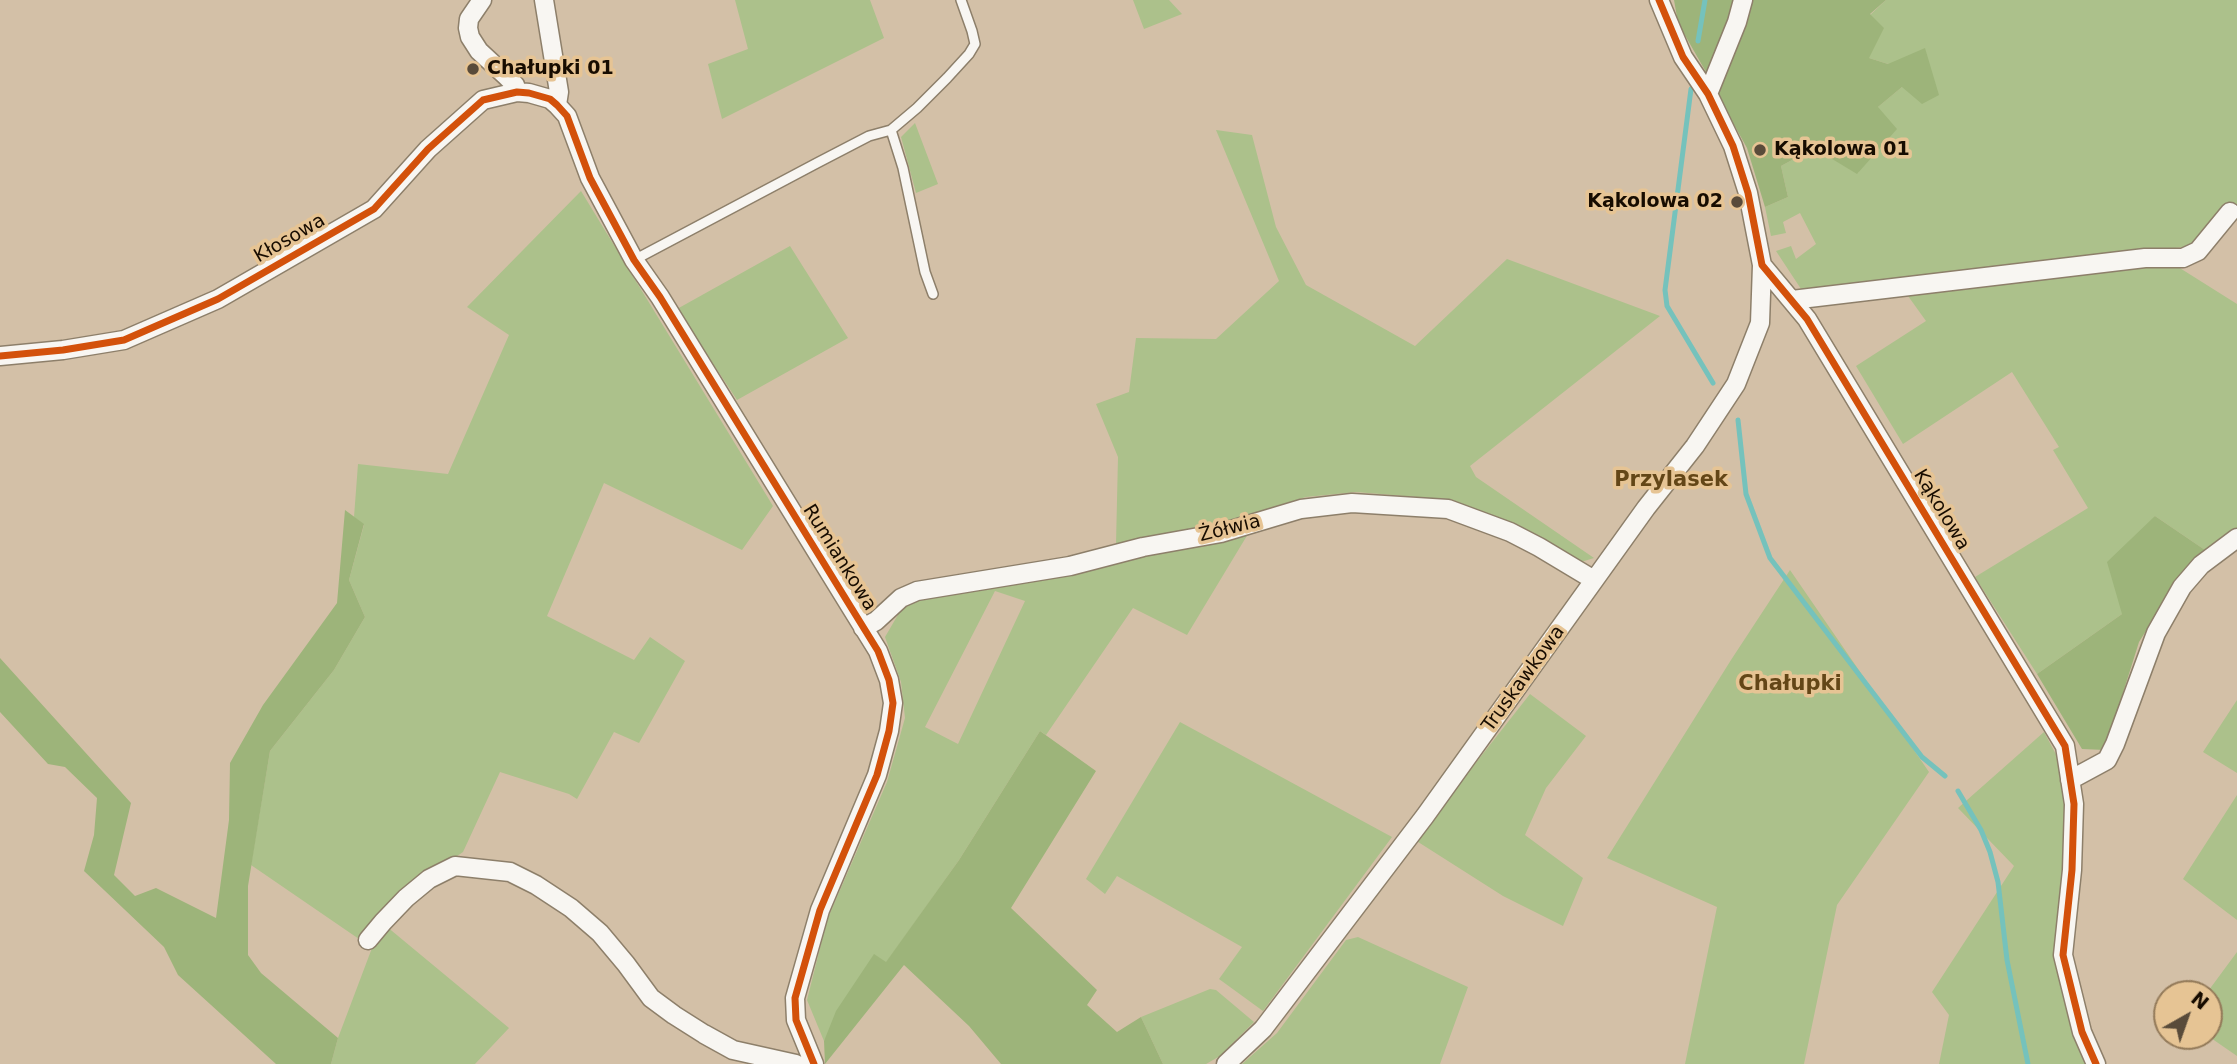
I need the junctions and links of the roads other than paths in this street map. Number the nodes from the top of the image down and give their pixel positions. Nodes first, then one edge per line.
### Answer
1 (482, 0) edge
2 (544, 0) edge
3 (961, 0) edge
4 (1659, 0) edge
5 (1742, 0) edge
6 (517, 92) junction
7 (1708, 94) junction
8 (557, 104) junction
9 (891, 130) junction
10 (2230, 212) dead end
11 (634, 260) junction
12 (1762, 265) junction
13 (933, 294) dead end
14 (1792, 300) junction
15 (0, 356) edge
16 (2237, 538) edge
17 (1594, 580) junction
18 (863, 628) junction
19 (2070, 780) junction
20 (369, 940) dead end
21 (796, 1064) edge
22 (814, 1064) edge
23 (1226, 1064) edge
24 (2096, 1064) edge

1 - 6 street
2 - 8 street, Rumiankowa
3 - 9 lane
4 - 7 street
5 - 7 street
6 - 8 street, Kłosowa
6 - 15 street, Kłosowa
7 - 12 street
8 - 11 street, Rumiankowa
9 - 11 lane
9 - 13 lane
10 - 14 street
11 - 18 street, Rumiankowa
12 - 14 street, Kąkolowa
12 - 17 street, Truskawkowa
14 - 19 street, Kąkolowa
16 - 19 street
17 - 18 street, Żółwia
17 - 23 street, Truskawkowa
18 - 22 street, Rumiankowa
19 - 24 street, Kąkolowa
20 - 21 street

